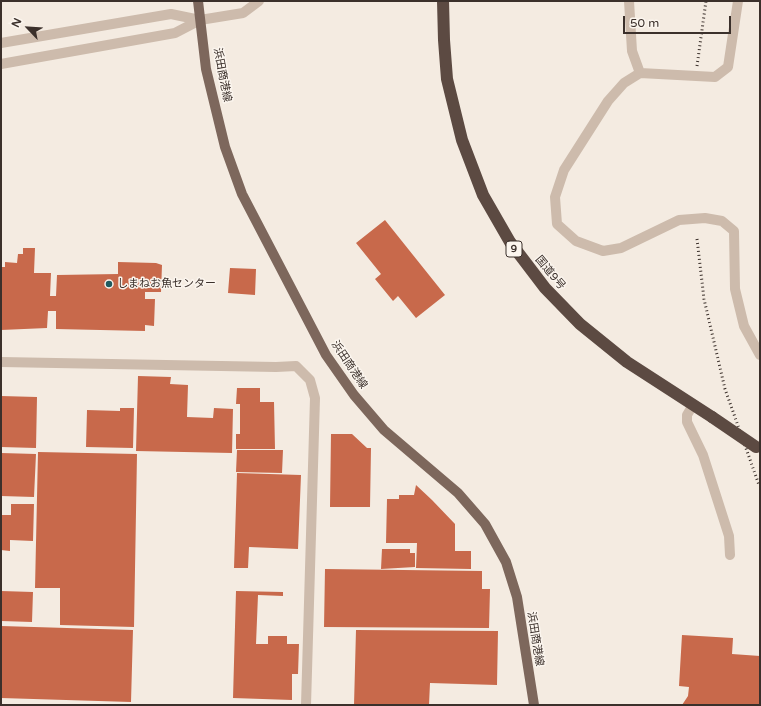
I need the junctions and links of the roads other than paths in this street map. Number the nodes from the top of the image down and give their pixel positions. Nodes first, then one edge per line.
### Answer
1 (198, 1) edge
2 (259, 1) edge
3 (443, 1) edge
4 (629, 1) edge
5 (738, 1) edge
6 (200, 20) junction
7 (1, 43) edge
8 (1, 64) edge
9 (640, 73) junction
10 (760, 355) edge
11 (1, 362) edge
12 (692, 405) junction
13 (758, 448) edge
14 (730, 554) dead end
15 (306, 705) edge
16 (534, 705) edge

1 - 6 main road, 浜田商港線
2 - 6 street
3 - 12 highway, 国道9号 / 9
4 - 9 street
5 - 9 street
6 - 7 street
6 - 8 street
6 - 16 main road, 浜田商港線
9 - 10 street
11 - 15 street
12 - 13 highway, 国道9号 / 9, bridge
12 - 14 street

